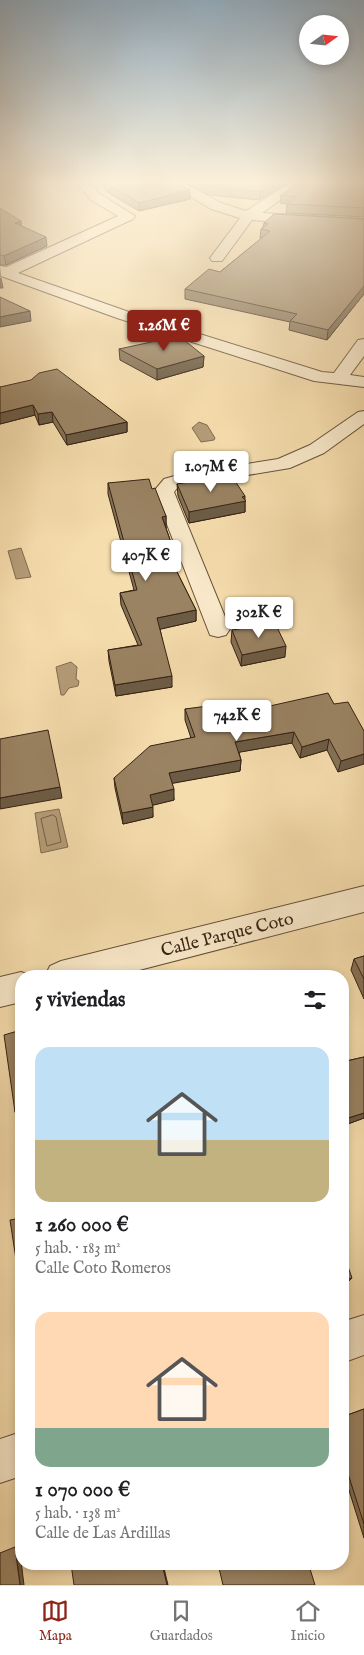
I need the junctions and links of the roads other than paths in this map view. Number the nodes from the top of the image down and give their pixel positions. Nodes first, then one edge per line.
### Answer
1 (39, 255) edge
2 (219, 255) edge
3 (217, 258) dead end
4 (3, 271) edge
5 (364, 344) edge
6 (339, 379) junction
7 (364, 382) edge
8 (364, 416) edge
9 (344, 430) junction
10 (364, 440) edge
11 (218, 629) dead end
12 (364, 898) edge
13 (84, 970) edge
14 (15, 988) edge
15 (0, 992) edge
16 (364, 1335) edge
17 (349, 1340) edge
18 (15, 1456) edge
19 (0, 1461) edge

1 - 4 street
2 - 3 street
4 - 6 street
5 - 6 street
6 - 7 street
8 - 9 street
9 - 10 street
9 - 11 street
12 - 13 street, Calle Parque Coto
14 - 15 street
16 - 17 street
18 - 19 street

